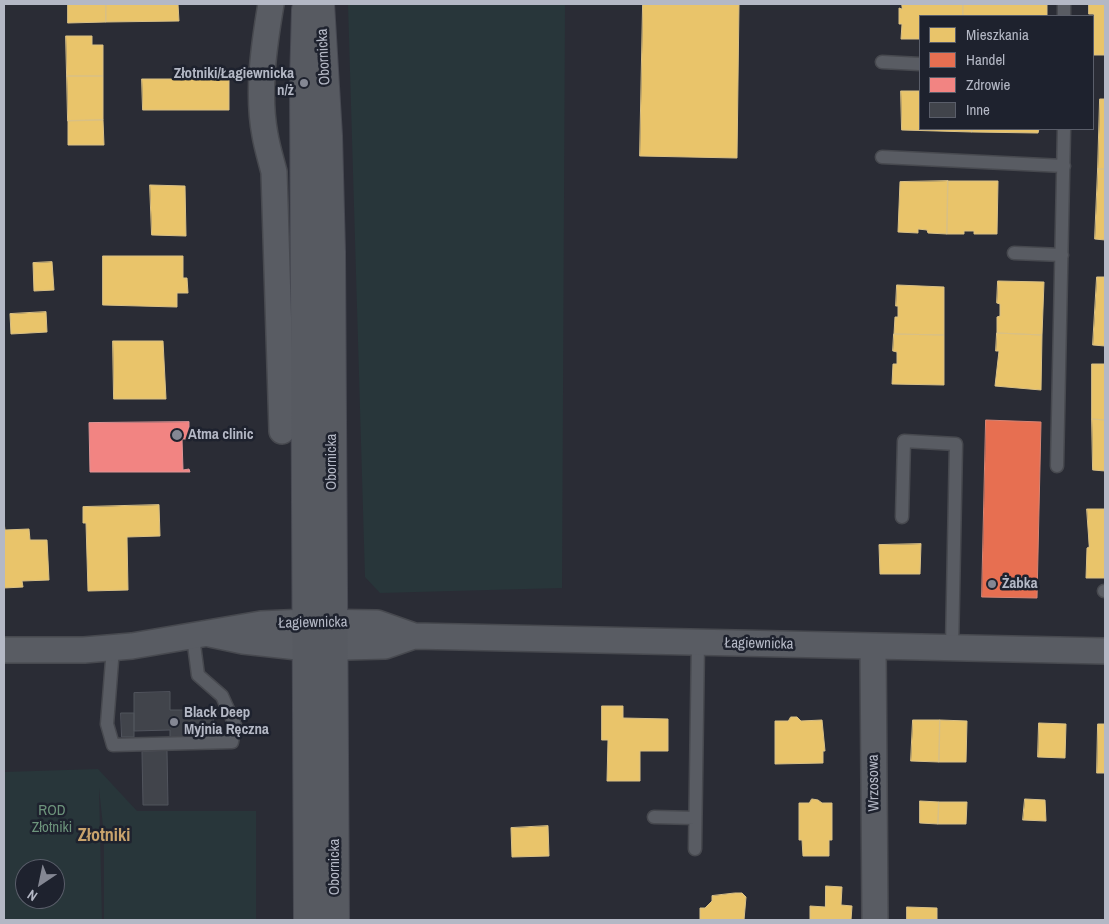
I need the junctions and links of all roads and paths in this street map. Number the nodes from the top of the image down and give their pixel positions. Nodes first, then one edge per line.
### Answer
1 (271, 4) edge
2 (307, 4) edge
3 (320, 4) edge
4 (882, 62) dead end
5 (919, 64) edge
6 (1064, 130) edge
7 (882, 157) dead end
8 (1064, 166) junction
9 (1014, 252) dead end
10 (1062, 255) junction
11 (282, 431) dead end
12 (1057, 466) dead end
13 (902, 517) dead end
14 (334, 634) junction
15 (307, 635) junction
16 (202, 636) junction
17 (698, 642) junction
18 (873, 646) junction
19 (113, 648) junction
20 (952, 648) junction
21 (4, 650) edge
22 (1105, 651) edge
23 (654, 817) dead end
24 (696, 818) junction
25 (695, 849) dead end
26 (308, 920) edge
27 (335, 920) edge
28 (875, 920) edge

1 - 11 street
2 - 15 main road, Obornicka
3 - 14 main road, Obornicka
4 - 5 lane
6 - 8 lane
7 - 8 lane
8 - 10 lane
9 - 10 lane
10 - 12 lane
13 - 20 lane
14 - 15 street, Łagiewnicka
14 - 17 street, Łagiewnicka
14 - 27 main road, Obornicka
15 - 16 street, Łagiewnicka
15 - 26 main road, Obornicka
16 - 19 street, Łagiewnicka
16 - 19 lane
17 - 18 street, Łagiewnicka
17 - 24 lane
18 - 20 street, Łagiewnicka
18 - 28 street, Wrzosowa
19 - 21 street, Łagiewnicka
20 - 22 street, Łagiewnicka
23 - 24 lane
24 - 25 lane

